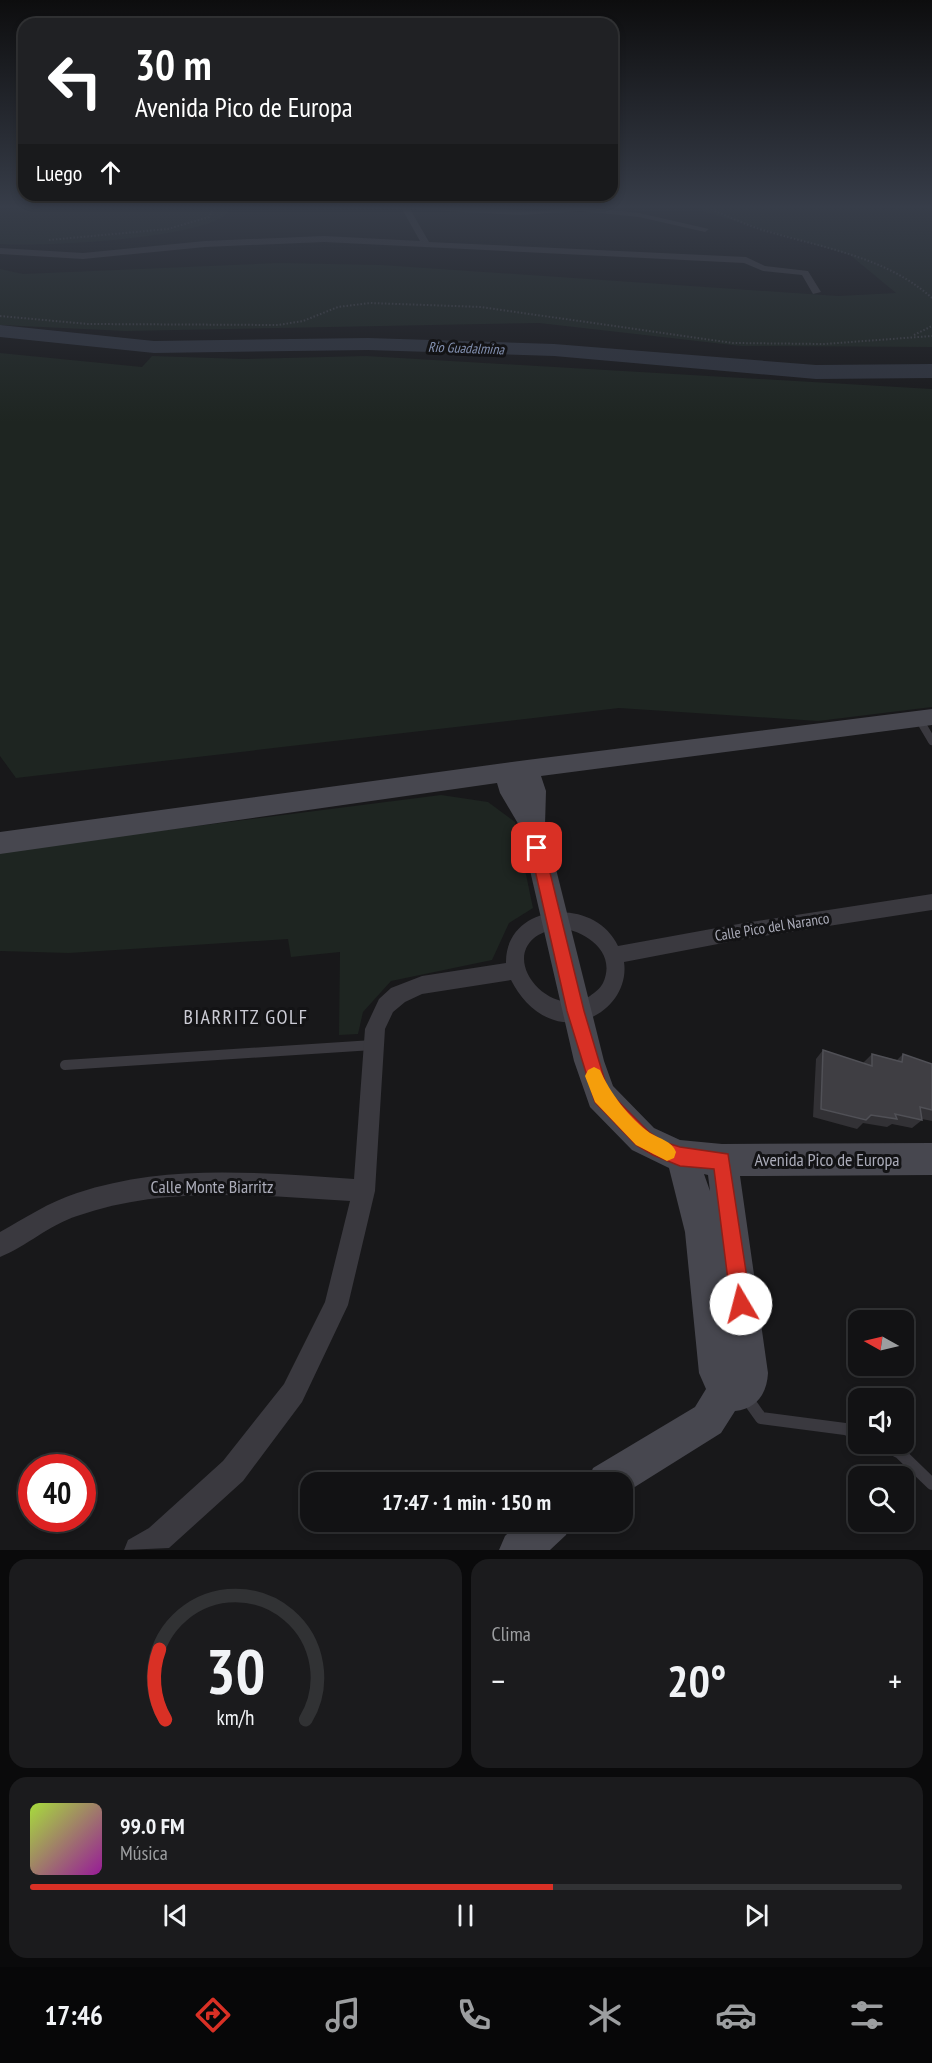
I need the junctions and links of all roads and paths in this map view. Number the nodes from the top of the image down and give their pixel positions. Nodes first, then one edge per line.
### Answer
1 (808, 277) edge
2 (905, 277) edge
3 (816, 292) dead end
4 (932, 298) edge
5 (0, 316) edge
6 (932, 326) edge
7 (913, 336) junction
8 (932, 336) edge
9 (926, 718) edge
10 (932, 741) edge
11 (517, 771) junction
12 (0, 843) edge
13 (932, 902) edge
14 (550, 907) junction
15 (612, 956) junction
16 (515, 971) junction
17 (576, 1011) junction
18 (374, 1045) junction
19 (65, 1065) dead end
20 (680, 1156) junction
21 (932, 1159) edge
22 (722, 1160) junction
23 (364, 1191) junction
24 (0, 1245) edge
25 (734, 1391) junction
26 (848, 1431) edge
27 (901, 1454) edge
28 (623, 1472) edge
29 (932, 1484) edge
30 (138, 1550) edge

1 - 3 street
2 - 4 path
5 - 7 path
6 - 7 path
7 - 8 path
9 - 10 lane
9 - 11 street
11 - 12 street
11 - 14 street
13 - 15 street, Calle Pico del Naranco
14 - 15 street
14 - 16 street
14 - 17 street
15 - 17 street
16 - 17 street
16 - 18 street
17 - 20 street, Avenida Pico de Europa
18 - 19 lane
18 - 23 street
20 - 22 street, Avenida Pico de Europa
20 - 25 street
21 - 22 street, Avenida Pico de Europa
22 - 25 street
23 - 24 street, Calle Monte Biarritz
23 - 30 street
25 - 26 lane
25 - 28 street
27 - 29 lane

